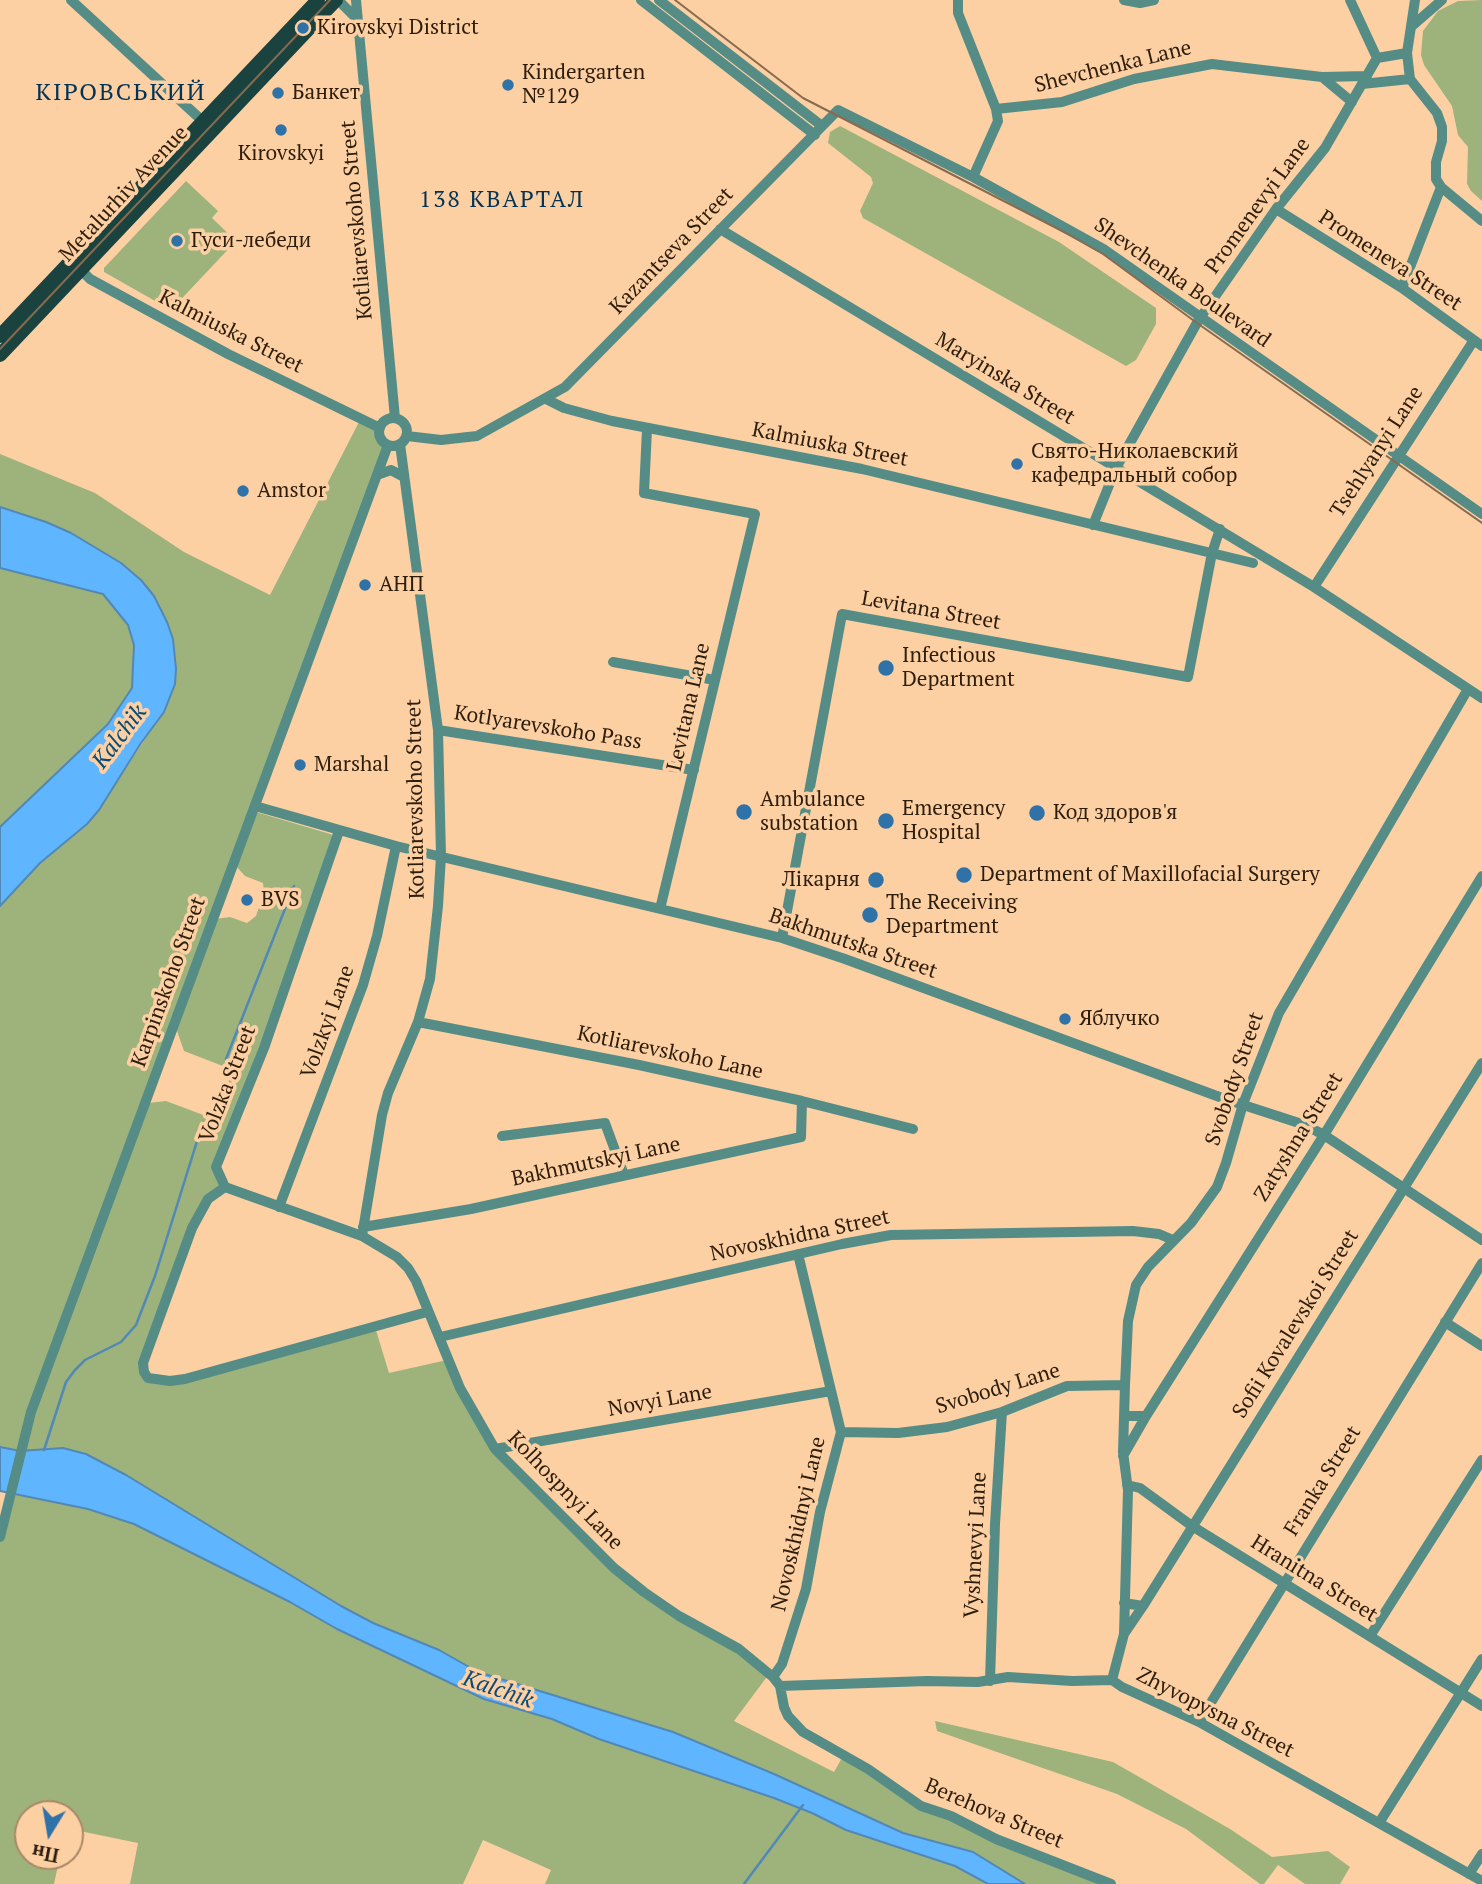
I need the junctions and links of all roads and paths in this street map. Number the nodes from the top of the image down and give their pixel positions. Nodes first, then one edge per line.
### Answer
1 (71, 0) edge
2 (318, 0) edge
3 (337, 0) edge
4 (356, 0) edge
5 (641, 0) edge
6 (659, 0) edge
7 (1125, 0) edge
8 (1154, 0) edge
9 (1350, 0) edge
10 (1415, 0) edge
11 (1443, 0) edge
12 (958, 7) edge
13 (357, 19) junction
14 (1412, 26) junction
15 (1407, 53) junction
16 (1377, 58) junction
17 (1322, 77) junction
18 (1410, 79) junction
19 (1364, 80) junction
20 (1352, 102) junction
21 (996, 109) junction
22 (844, 112) joint
23 (208, 126) junction
24 (819, 131) junction
25 (973, 177) junction
26 (1441, 187) junction
27 (1276, 209) junction
28 (1482, 221) edge
29 (720, 229) junction
30 (76, 265) junction
31 (1402, 288) junction
32 (1200, 318) junction
33 (0, 336) edge
34 (1478, 343) edge
35 (0, 355) edge
36 (546, 399) junction
37 (395, 418) junction
38 (380, 428) junction
39 (647, 429) junction
40 (398, 442) junction
41 (1397, 456) junction
42 (1116, 468) junction
43 (377, 475) junction
44 (404, 477) junction
45 (1482, 514) edge
46 (1093, 526) junction
47 (1220, 529) junction
48 (1212, 553) junction
49 (1253, 563) dead end
50 (1314, 587) junction
51 (613, 662) dead end
52 (715, 680) junction
53 (1468, 689) junction
54 (1482, 698) edge
55 (438, 730) junction
56 (694, 769) junction
57 (254, 806) junction
58 (339, 831) junction
59 (396, 846) junction
60 (441, 856) junction
61 (1482, 876) edge
62 (660, 909) junction
63 (782, 938) junction
64 (418, 1022) junction
65 (1482, 1063) edge
66 (802, 1101) junction
67 (1243, 1104) junction
68 (913, 1129) dead end
69 (1324, 1135) junction
70 (502, 1136) dead end
71 (624, 1175) junction
72 (225, 1187) junction
73 (1405, 1188) junction
74 (279, 1207) junction
75 (363, 1232) junction
76 (1173, 1240) junction
77 (1482, 1240) edge
78 (798, 1254) junction
79 (1482, 1263) edge
80 (427, 1312) junction
81 (1445, 1322) junction
82 (440, 1337) junction
83 (1482, 1346) edge
84 (1125, 1385) junction
85 (831, 1391) junction
86 (1002, 1412) junction
87 (1124, 1416) junction
88 (1146, 1416) junction
89 (841, 1432) junction
90 (495, 1449) junction
91 (1123, 1456) junction
92 (1482, 1460) edge
93 (1128, 1485) junction
94 (1192, 1526) junction
95 (0, 1537) edge
96 (1283, 1582) junction
97 (1124, 1603) junction
98 (1143, 1606) junction
99 (1124, 1634) junction
100 (1370, 1636) junction
101 (1482, 1659) edge
102 (1112, 1680) junction
103 (990, 1681) junction
104 (776, 1682) junction
105 (1461, 1692) junction
106 (1482, 1706) edge
107 (1199, 1722) junction
108 (1380, 1823) junction
109 (1482, 1854) edge
110 (1469, 1874) junction
111 (1482, 1881) edge
112 (1111, 1884) edge

1 - 23 street
2 - 23 main road, Metalurhiv Avenue
3 - 13 street
3 - 23 main road, Metalurhiv Avenue
4 - 13 street, Kotliarevskoho Street
5 - 24 street
6 - 24 street
7 - 8 street
9 - 16 street
10 - 14 street
11 - 14 street
12 - 21 street
13 - 37 street, Kotliarevskoho Street
14 - 15 street
15 - 16 street
15 - 18 street
16 - 19 street, Promenevyi Lane
17 - 19 street, Shevchenka Lane
17 - 20 street
17 - 21 street, Shevchenka Lane
18 - 19 street, Shevchenka Lane
18 - 26 street
19 - 20 street, Promenevyi Lane
20 - 27 street, Promenevyi Lane
21 - 25 street
22 - 24 street, Kazantseva Street
22 - 25 street, Shevchenka Boulevard
23 - 30 main road, Metalurhiv Avenue
24 - 29 street, Kazantseva Street
25 - 32 street, Shevchenka Boulevard
26 - 28 street
26 - 31 street
27 - 31 street, Promeneva Street
27 - 32 street, Promenevyi Lane
29 - 36 street, Kazantseva Street
29 - 42 street, Maryinska Street
30 - 33 main road, Metalurhiv Avenue
30 - 35 main road, Metalurhiv Avenue
30 - 38 street, Kalmiuska Street
31 - 34 street, Promeneva Street
32 - 41 street, Shevchenka Boulevard
32 - 42 street, Promenevyi Lane
34 - 41 street, Tsehlyanyi Lane
36 - 39 street, Kalmiuska Street
36 - 40 street
37 - 38 street
37 - 40 street
38 - 40 street
39 - 46 street, Kalmiuska Street
39 - 52 street, Levitana Lane
40 - 43 street, Karpinskoho Street
40 - 44 street, Kotliarevskoho Street
41 - 45 street, Shevchenka Boulevard
41 - 50 street, Tsehlyanyi Lane
42 - 46 street, Promenevyi Lane
42 - 47 street, Maryinska Street
43 - 44 street
43 - 57 street, Karpinskoho Street
44 - 55 street, Kotliarevskoho Street
46 - 48 street, Kalmiuska Street
47 - 48 street, Levitana Street
47 - 50 street, Maryinska Street
48 - 49 street, Kalmiuska Street
48 - 63 street, Levitana Street
50 - 53 street, Maryinska Street
51 - 52 street
52 - 56 street, Levitana Lane
53 - 54 street, Maryinska Street
53 - 67 street, Svobody Street
55 - 56 street, Kotlyarevskoho Pass
55 - 60 street, Kotliarevskoho Street
56 - 62 street, Levitana Lane
57 - 58 street, Bakhmutska Street
57 - 95 street, Karpinskoho Street
58 - 59 street, Bakhmutska Street
58 - 72 street, Volzka Street
59 - 60 street, Bakhmutska Street
59 - 74 street, Volzkyi Lane
60 - 62 street, Bakhmutska Street
60 - 64 street, Kotliarevskoho Street
61 - 69 street, Zatyshna Street
62 - 63 street, Bakhmutska Street
63 - 67 street, Bakhmutska Street
64 - 66 street, Kotliarevskoho Lane
64 - 75 street, Kotliarevskoho Street
65 - 73 street, Sofii Kovalevskoi Street
66 - 68 street, Kotliarevskoho Lane
66 - 71 street, Bakhmutskyi Lane
67 - 69 street, Bakhmutska Street
67 - 76 street, Svobody Street
69 - 73 street, Bakhmutska Street
69 - 88 street, Zatyshna Street
70 - 71 street
71 - 75 street, Bakhmutskyi Lane
72 - 74 street, Kolhospnyi Lane
72 - 80 street
73 - 77 street, Bakhmutska Street
73 - 94 street, Sofii Kovalevskoi Street
74 - 75 street, Kolhospnyi Lane
75 - 80 street, Kolhospnyi Lane
76 - 78 street, Novoskhidna Street
76 - 84 street, Svobody Street
78 - 82 street, Novoskhidna Street
78 - 85 street, Novoskhidnyi Lane
79 - 81 street, Franka Street
80 - 82 street, Kolhospnyi Lane
81 - 83 street
81 - 96 street, Franka Street
82 - 90 street, Kolhospnyi Lane
84 - 86 street, Svobody Lane
84 - 87 street, Svobody Street
85 - 89 street, Novoskhidnyi Lane
85 - 90 street, Novyi Lane
86 - 89 street, Svobody Lane
86 - 103 street, Vyshnevyi Lane
87 - 88 street
87 - 91 street
88 - 91 street, Zatyshna Street
89 - 104 street, Novoskhidnyi Lane
90 - 104 street, Kolhospnyi Lane
91 - 93 street
92 - 100 street
93 - 94 street, Hranitna Street
93 - 97 street
94 - 96 street, Hranitna Street
94 - 98 street, Sofii Kovalevskoi Street
96 - 100 street, Hranitna Street
96 - 107 street, Franka Street
97 - 98 street
97 - 99 street
98 - 99 street, Sofii Kovalevskoi Street
99 - 102 street, Sofii Kovalevskoi Street
100 - 105 street, Hranitna Street
101 - 105 street
102 - 103 street, Zhyvopysna Street
102 - 107 street, Zhyvopysna Street
103 - 104 street, Zhyvopysna Street
104 - 112 street, Berehova Street
105 - 106 street, Hranitna Street
105 - 108 street
107 - 108 street, Zhyvopysna Street
108 - 110 street, Zhyvopysna Street
109 - 110 street
110 - 111 street, Zhyvopysna Street

